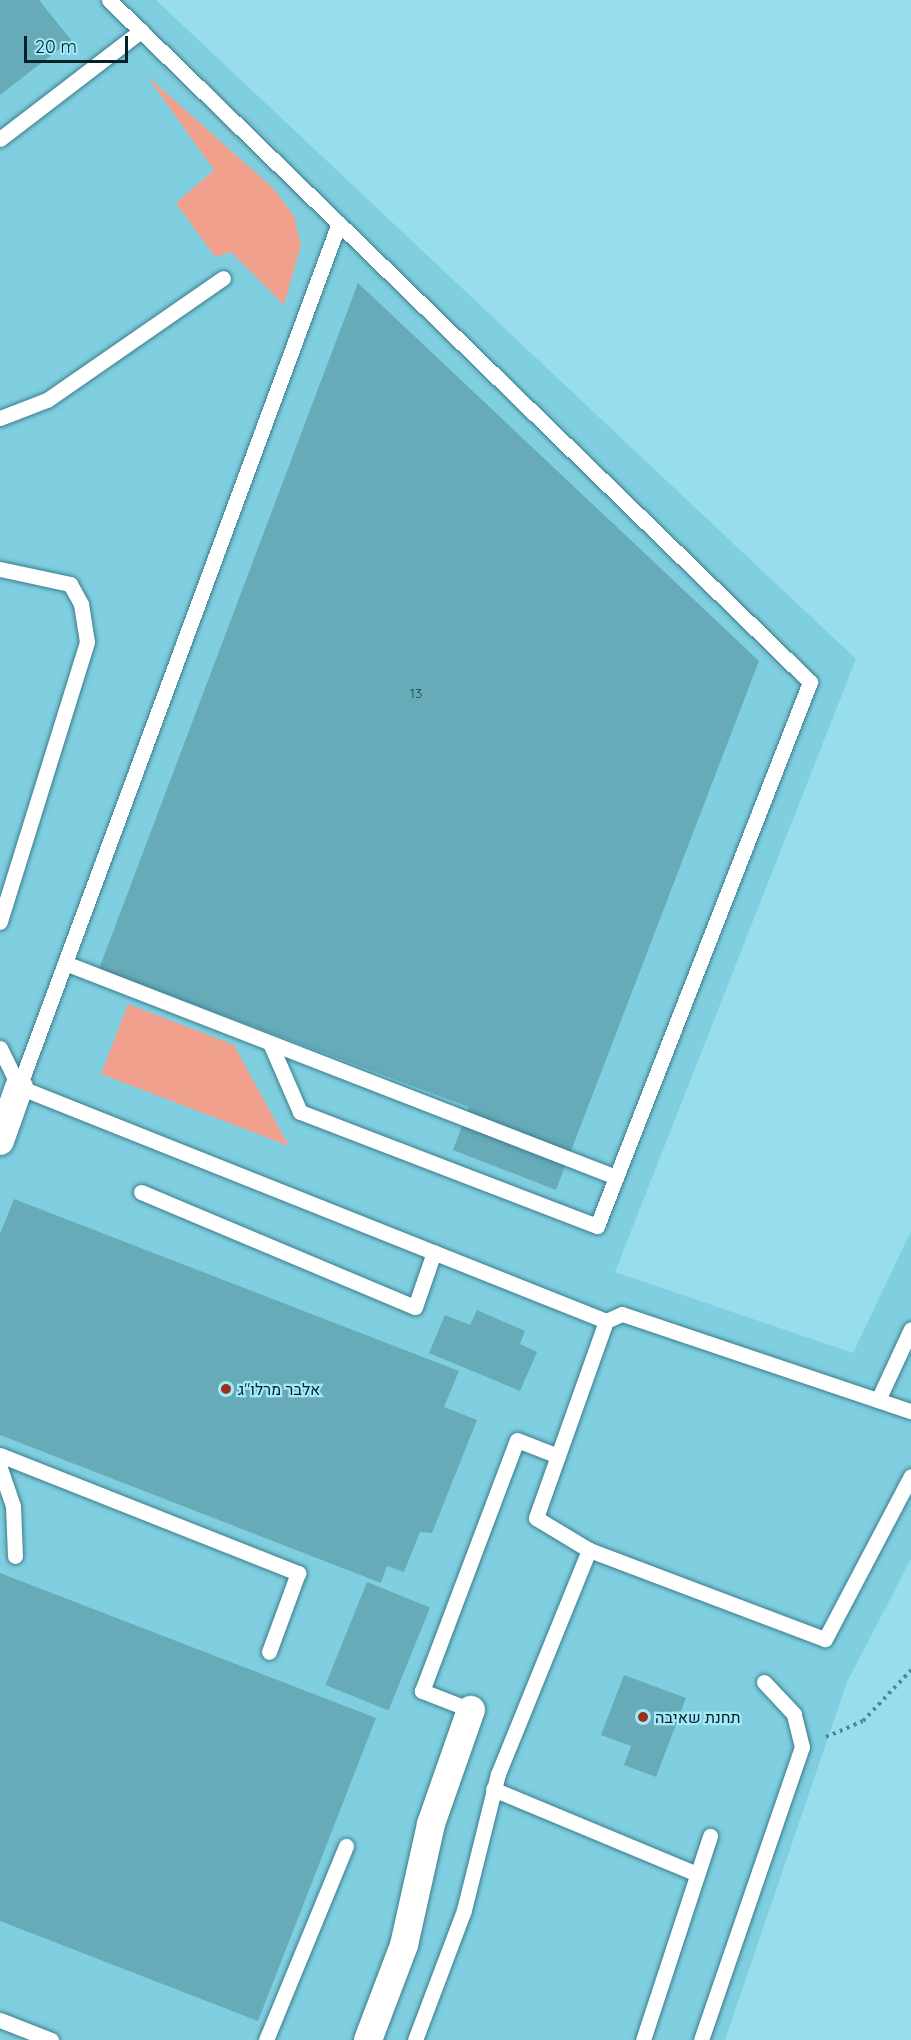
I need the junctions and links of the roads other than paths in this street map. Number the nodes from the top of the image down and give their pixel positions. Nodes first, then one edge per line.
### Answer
1 (110, 0) edge
2 (141, 31) junction
3 (0, 139) edge
4 (339, 223) junction
5 (223, 278) dead end
6 (0, 418) edge
7 (0, 569) edge
8 (0, 922) edge
9 (65, 963) junction
10 (270, 1043) junction
11 (0, 1048) edge
12 (19, 1088) junction
13 (0, 1141) edge
14 (616, 1177) junction
15 (141, 1192) dead end
16 (434, 1252) junction
17 (606, 1321) junction
18 (911, 1329) edge
19 (878, 1400) junction
20 (911, 1411) edge
21 (0, 1455) edge
22 (558, 1456) junction
23 (0, 1468) edge
24 (911, 1476) edge
25 (589, 1550) junction
26 (15, 1556) dead end
27 (269, 1652) dead end
28 (764, 1682) dead end
29 (471, 1710) joint
30 (493, 1789) junction
31 (710, 1836) dead end
32 (346, 1846) dead end
33 (697, 1874) junction
34 (0, 2020) edge
35 (51, 2040) edge
36 (266, 2040) edge
37 (368, 2040) edge
38 (415, 2040) edge
39 (643, 2040) edge
40 (701, 2040) edge

1 - 2 lane
2 - 3 lane
2 - 4 lane
4 - 9 lane
4 - 14 lane
5 - 6 lane
7 - 8 lane
9 - 10 lane
9 - 12 lane
10 - 14 lane
10 - 14 lane
11 - 12 lane
12 - 13 street
12 - 16 lane
15 - 16 lane
16 - 17 lane
17 - 19 lane
17 - 22 lane
18 - 19 lane
19 - 20 lane
21 - 27 lane
22 - 25 lane
22 - 29 lane
23 - 26 lane
24 - 25 lane
25 - 30 lane
28 - 40 lane
29 - 37 street
30 - 33 lane
30 - 38 lane
31 - 33 lane
32 - 36 lane
33 - 39 lane
34 - 35 lane

